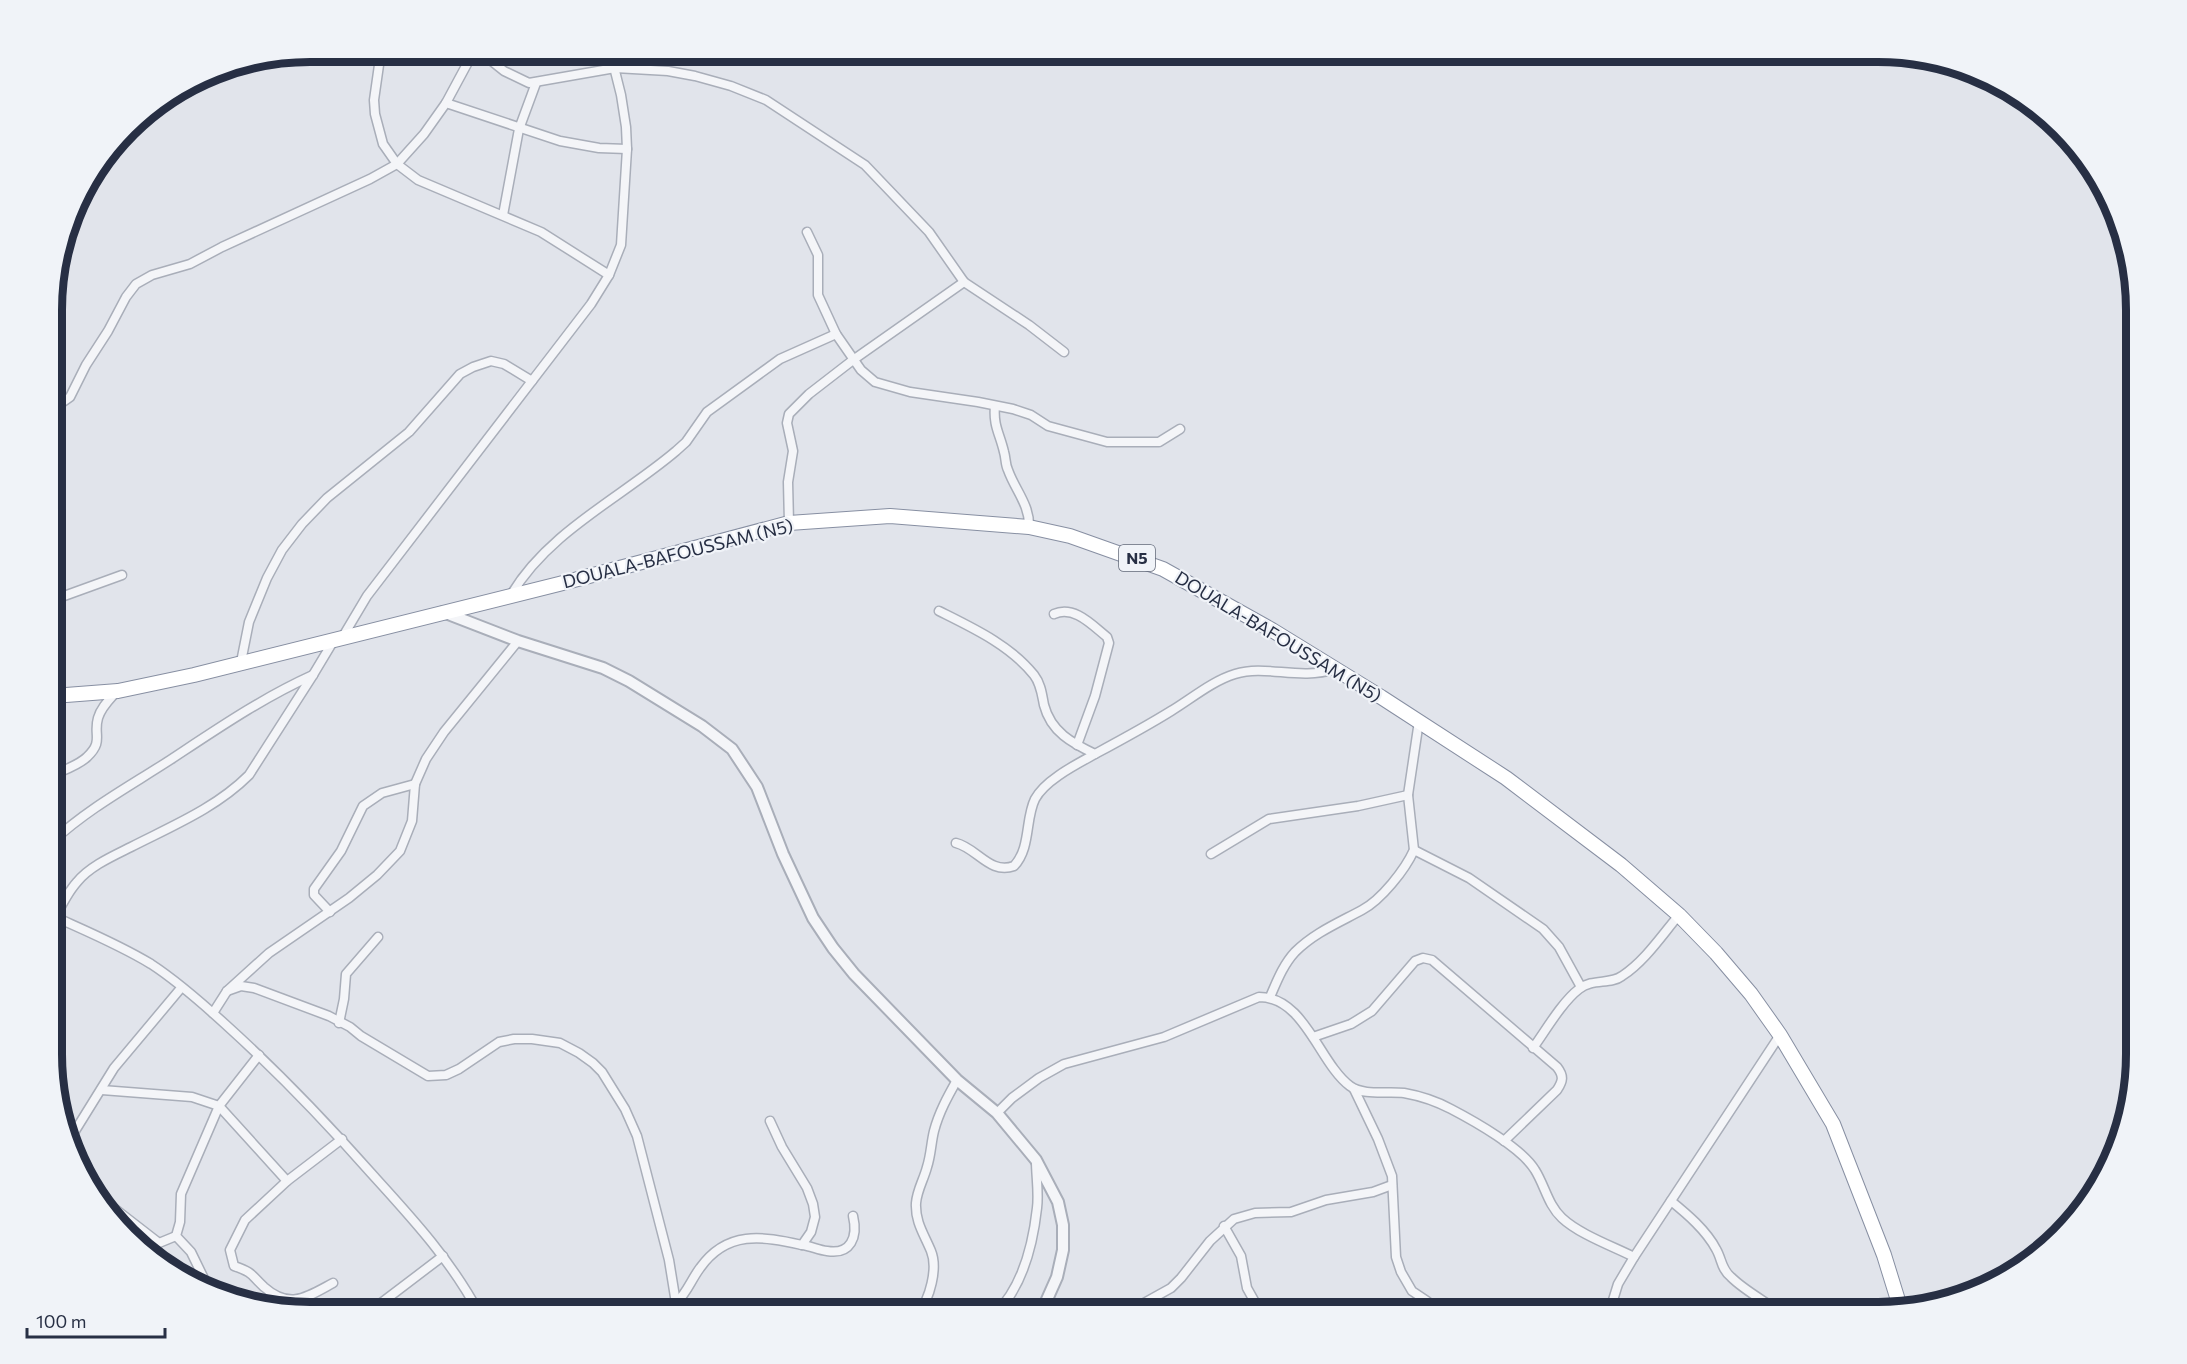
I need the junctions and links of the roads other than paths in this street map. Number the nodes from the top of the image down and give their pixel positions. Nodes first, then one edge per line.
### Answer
1 (379, 62) edge
2 (468, 62) edge
3 (491, 62) edge
4 (613, 62) edge
5 (615, 68) junction
6 (536, 83) junction
7 (446, 103) junction
8 (519, 129) junction
9 (627, 149) junction
10 (397, 164) junction
11 (503, 215) junction
12 (807, 232) dead end
13 (609, 275) junction
14 (964, 282) junction
15 (836, 334) junction
16 (1065, 352) dead end
17 (853, 360) junction
18 (532, 381) junction
19 (62, 403) edge
20 (995, 406) junction
21 (1180, 429) dead end
22 (789, 523) junction
23 (1029, 527) junction
24 (122, 574) dead end
25 (511, 595) junction
26 (62, 597) edge
27 (939, 611) dead end
28 (442, 612) junction
29 (1054, 614) dead end
30 (338, 638) junction
31 (518, 641) junction
32 (241, 662) junction
33 (1335, 669) junction
34 (313, 675) junction
35 (118, 691) junction
36 (62, 695) edge
37 (1419, 721) junction
38 (1077, 745) junction
39 (1095, 754) junction
40 (62, 771) edge
41 (415, 784) junction
42 (1408, 795) junction
43 (62, 834) edge
44 (956, 843) dead end
45 (1414, 850) junction
46 (1211, 854) dead end
47 (62, 905) edge
48 (330, 912) junction
49 (1679, 915) junction
50 (62, 921) edge
51 (378, 937) dead end
52 (1581, 987) junction
53 (182, 988) junction
54 (227, 991) junction
55 (1270, 997) junction
56 (213, 1013) junction
57 (339, 1023) junction
58 (1780, 1035) junction
59 (1314, 1037) junction
60 (1533, 1048) junction
61 (259, 1055) junction
62 (957, 1080) junction
63 (1354, 1089) junction
64 (102, 1090) junction
65 (219, 1106) junction
66 (997, 1113) junction
67 (770, 1121) dead end
68 (74, 1132) edge
69 (342, 1139) junction
70 (1504, 1141) junction
71 (1036, 1160) junction
72 (287, 1181) junction
73 (1392, 1185) junction
74 (1671, 1201) junction
75 (117, 1210) edge
76 (853, 1216) dead end
77 (1224, 1226) junction
78 (176, 1236) junction
79 (802, 1245) junction
80 (443, 1256) junction
81 (1634, 1257) junction
82 (204, 1279) edge
83 (333, 1284) dead end
84 (1898, 1301) edge
85 (382, 1302) edge
86 (472, 1302) edge
87 (676, 1302) edge
88 (677, 1302) edge
89 (924, 1302) edge
90 (1005, 1302) edge
91 (1046, 1302) edge
92 (1146, 1302) edge
93 (1255, 1302) edge
94 (1428, 1302) edge
95 (1612, 1302) edge
96 (1766, 1302) edge

1 - 10 street
2 - 7 street
3 - 6 street
4 - 5 street
5 - 6 street
5 - 9 street
5 - 14 street
6 - 8 street
7 - 8 street
7 - 10 street
8 - 9 street
8 - 11 street
9 - 13 street
10 - 11 street
10 - 19 street
11 - 13 street
12 - 15 street
13 - 18 street
14 - 16 street
14 - 17 street
15 - 17 street
15 - 25 street
17 - 20 street
17 - 22 street
18 - 30 street
18 - 32 street
20 - 21 street
20 - 23 street
22 - 23 highway, DOUALA-BAFOUSSAM (N5) / N5
22 - 25 highway, DOUALA-BAFOUSSAM (N5) / N5
23 - 33 highway, DOUALA-BAFOUSSAM (N5) / N5
24 - 26 street
25 - 28 highway, DOUALA-BAFOUSSAM (N5) / N5
27 - 38 street
28 - 30 highway, DOUALA-BAFOUSSAM (N5) / N5
28 - 31 street
29 - 38 street
30 - 32 highway, DOUALA-BAFOUSSAM (N5) / N5
30 - 34 street
31 - 41 street
31 - 62 street
32 - 35 highway, DOUALA-BAFOUSSAM (N5) / N5
33 - 37 highway, DOUALA-BAFOUSSAM (N5) / N5
33 - 39 street
34 - 43 street
34 - 47 street
35 - 36 highway, DOUALA-BAFOUSSAM (N5) / N5
35 - 40 street
37 - 42 street
37 - 49 highway, DOUALA-BAFOUSSAM (N5) / N5
38 - 39 street
39 - 44 street
41 - 48 street
41 - 48 street
42 - 45 street
42 - 46 street
45 - 52 street
45 - 55 street
48 - 54 street
49 - 52 street
49 - 58 highway, DOUALA-BAFOUSSAM (N5) / N5
50 - 53 street
51 - 57 street
52 - 60 street
53 - 56 street
53 - 64 street
54 - 56 street
54 - 57 street
55 - 59 street
55 - 66 street
56 - 61 street
57 - 87 street
58 - 74 street
58 - 84 highway, DOUALA-BAFOUSSAM (N5) / N5
59 - 60 street
59 - 63 street
60 - 70 street
61 - 65 street
61 - 69 street
62 - 66 street
62 - 89 street
63 - 70 street
63 - 73 street
64 - 65 street
64 - 68 street
65 - 72 street
65 - 78 street
66 - 71 street
67 - 79 street
69 - 72 street
69 - 80 street
70 - 81 street
71 - 90 street
71 - 91 street
72 - 83 street
73 - 77 street
73 - 94 street
74 - 81 street
74 - 96 street
75 - 78 street
76 - 79 street
77 - 92 street
77 - 93 street
78 - 82 street
79 - 88 street
80 - 85 street
80 - 86 street
81 - 95 street

